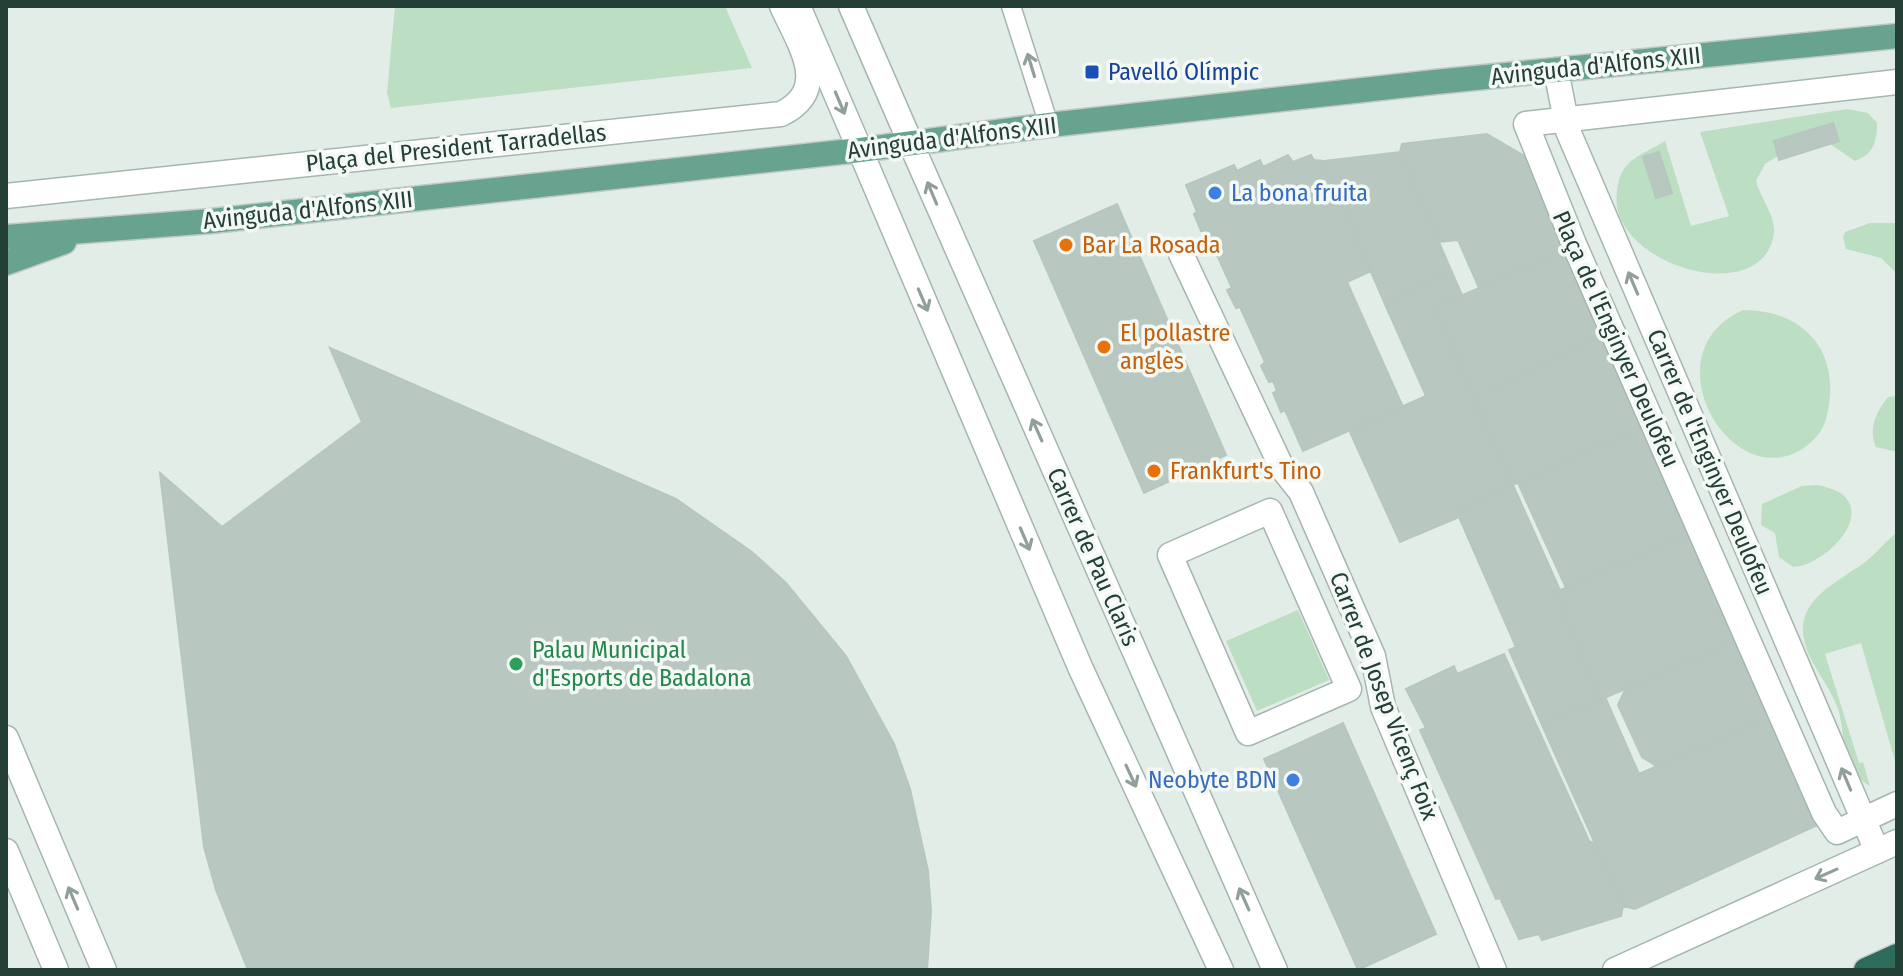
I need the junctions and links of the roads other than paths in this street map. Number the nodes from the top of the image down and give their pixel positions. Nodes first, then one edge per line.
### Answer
1 (782, 6) edge
2 (798, 6) edge
3 (851, 6) edge
4 (1011, 6) edge
5 (1897, 36) edge
6 (1556, 70) junction
7 (1897, 82) edge
8 (1563, 119) junction
9 (1049, 125) junction
10 (911, 144) junction
11 (860, 150) junction
12 (6, 196) edge
13 (89, 232) junction
14 (6, 237) edge
15 (1181, 254) dead end
16 (6, 263) edge
17 (1349, 689) joint
18 (6, 738) edge
19 (1897, 804) edge
20 (1863, 819) junction
21 (1887, 846) edge
22 (6, 851) edge
23 (1897, 956) edge
24 (56, 970) edge
25 (104, 970) edge
26 (1221, 970) edge
27 (1275, 970) edge
28 (1494, 970) edge
29 (1615, 970) edge
30 (1866, 970) edge

1 - 12 street, Plaça del President Tarradellas
2 -> 11 street
3 - 10 street, Carrer de Pau Claris
9 -> 4 lane
5 - 6 main road, Avinguda d'Alfons XIII
6 - 8 street, Carrer de l'Enginyer Deulofeu
6 - 9 main road, Avinguda d'Alfons XIII
7 - 8 street, Plaça de l'Enginyer Deulofeu
20 -> 8 street, Carrer de l'Enginyer Deulofeu
8 - 20 street, Plaça de l'Enginyer Deulofeu
9 - 10 main road, Avinguda d'Alfons XIII
10 - 11 main road, Avinguda d'Alfons XIII
27 -> 10 street, Carrer de Pau Claris
11 - 13 main road, Avinguda d'Alfons XIII
11 -> 26 street
13 - 14 main road, Avinguda d'Alfons XIII
13 - 16 main road
15 - 28 street, Carrer de Josep Vicenç Foix
17 - 17 street
25 -> 18 street
19 - 20 street, Plaça de l'Enginyer Deulofeu
20 - 21 street, Carrer de l'Enginyer Deulofeu
21 -> 29 street
22 - 24 street
23 - 30 highway

